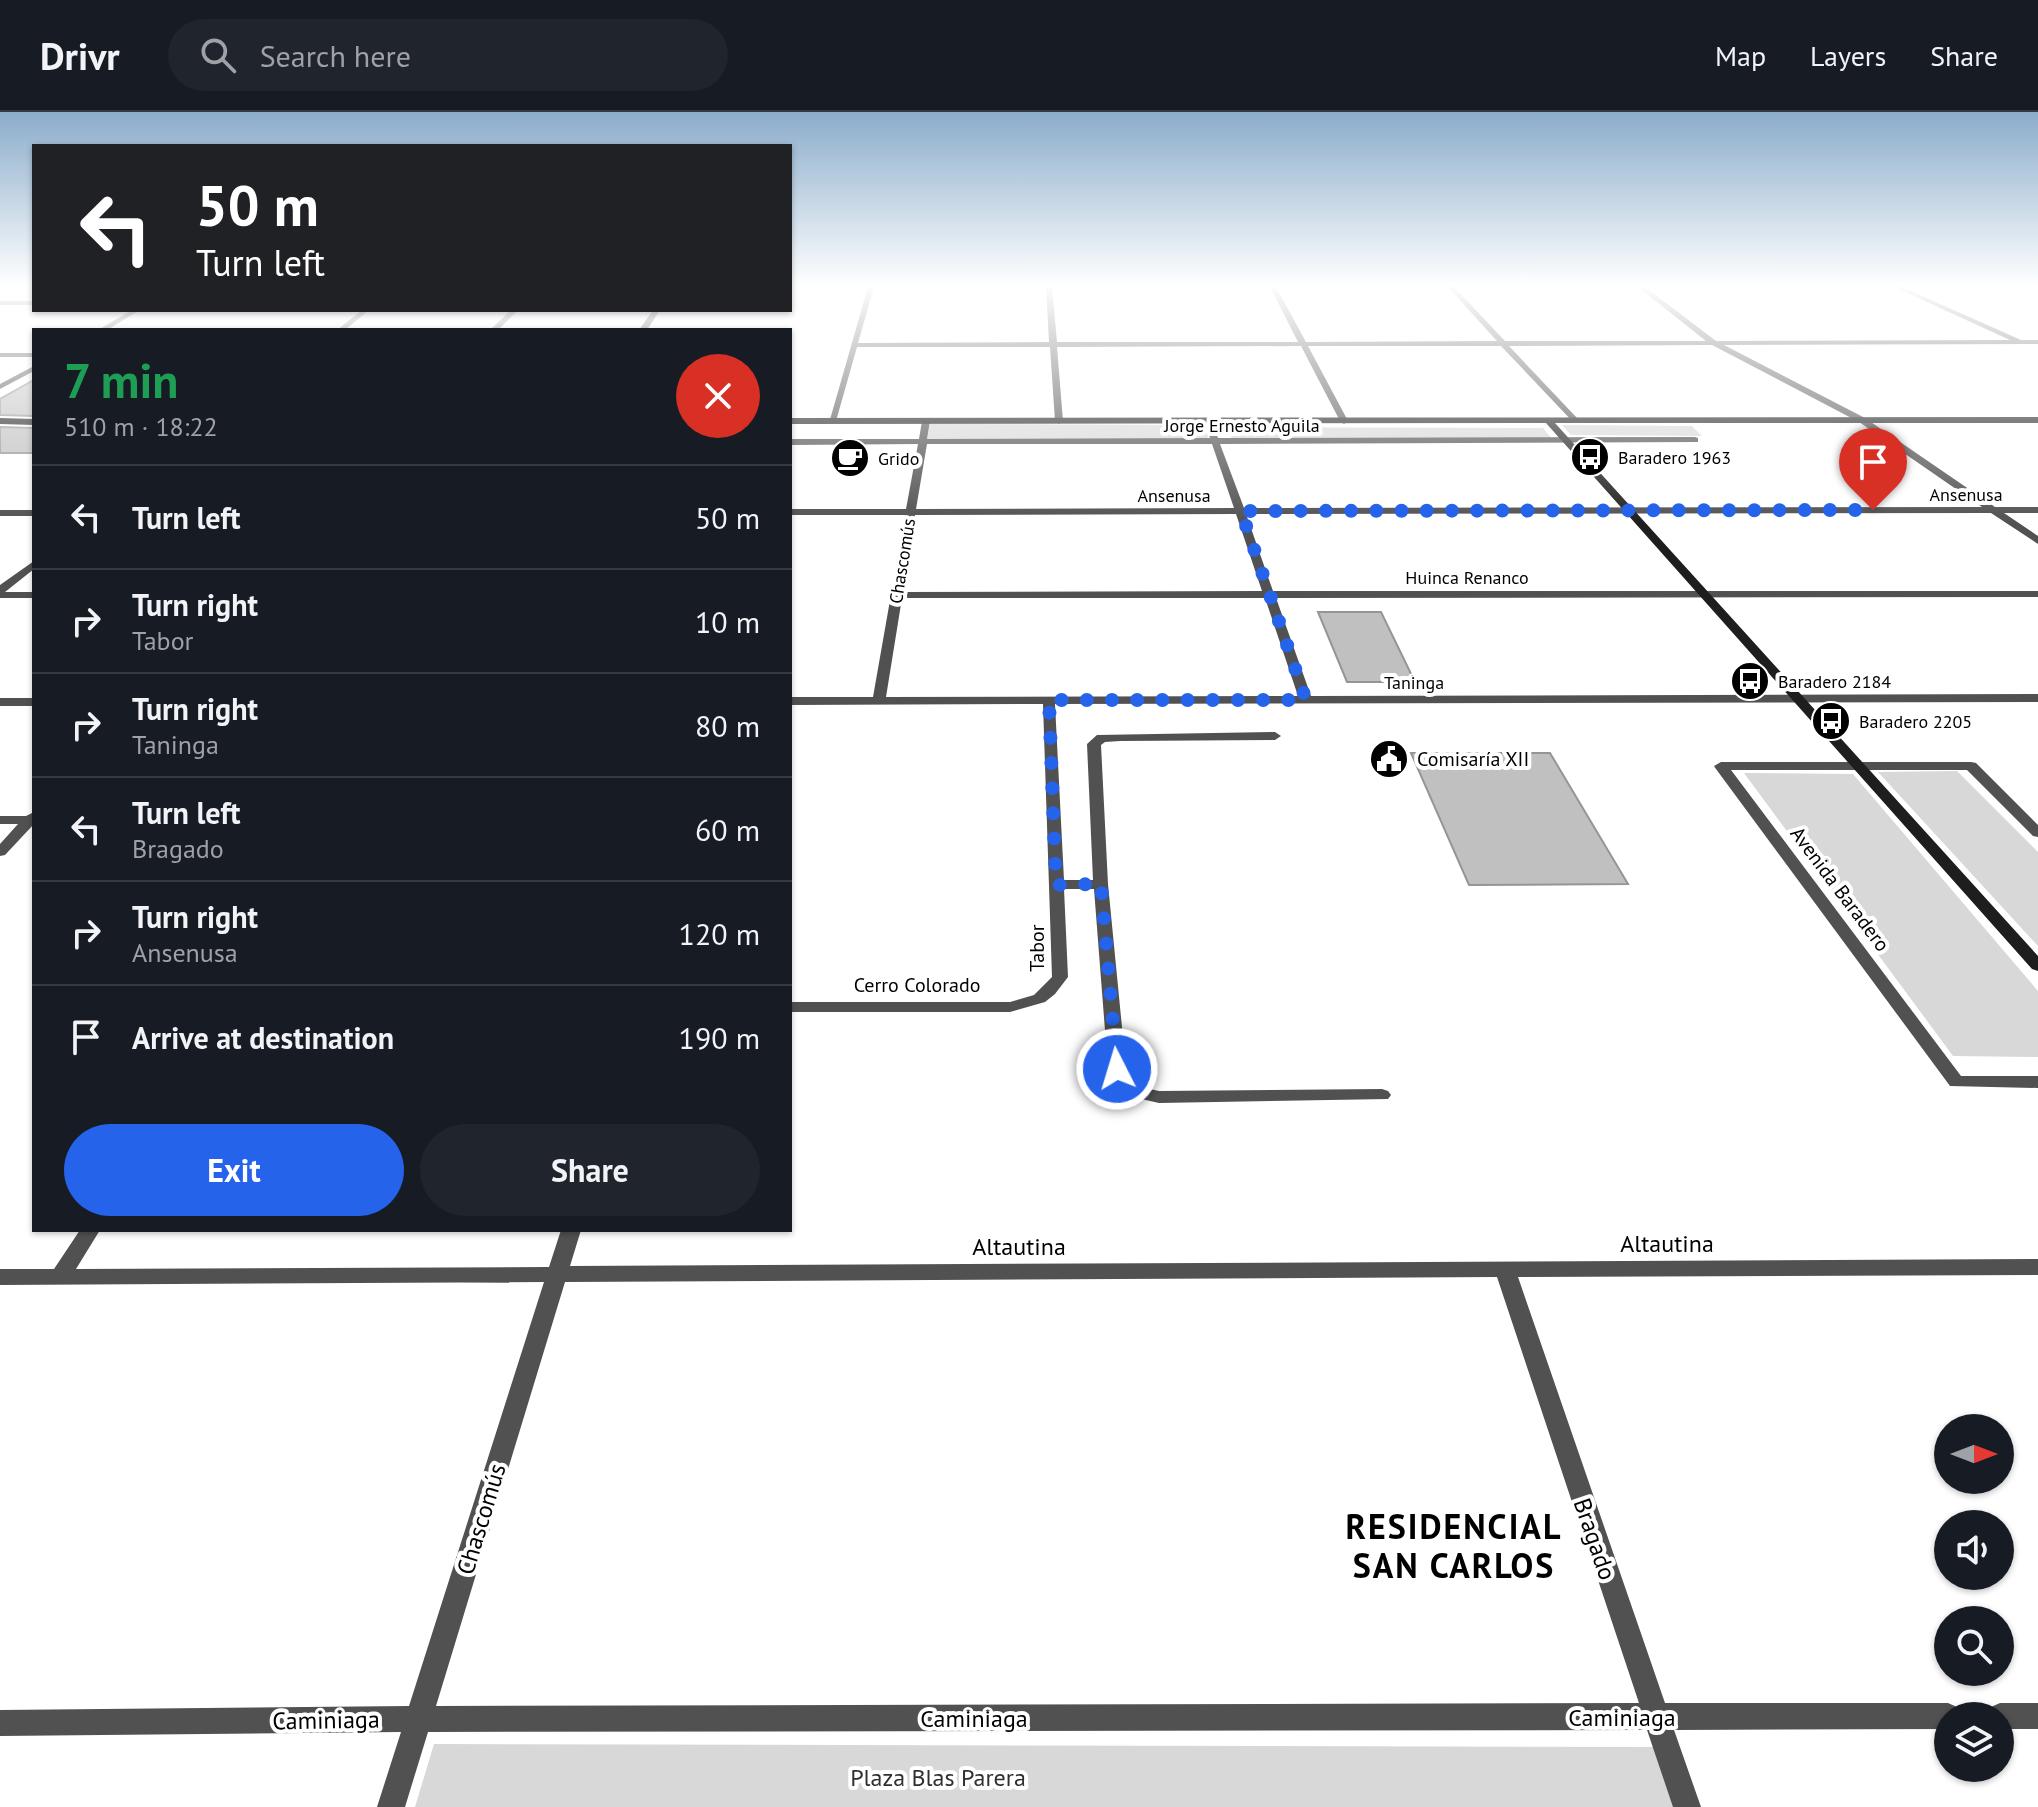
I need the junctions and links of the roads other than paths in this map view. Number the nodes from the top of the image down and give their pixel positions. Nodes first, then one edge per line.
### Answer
1 (848, 366) edge
2 (1055, 366) edge
3 (1313, 366) edge
4 (1524, 366) edge
5 (1758, 366) edge
6 (32, 369) edge
7 (0, 387) edge
8 (1548, 420) junction
9 (1574, 420) junction
10 (1862, 420) junction
11 (2038, 420) edge
12 (0, 421) edge
13 (792, 421) edge
14 (832, 421) junction
15 (926, 421) junction
16 (1059, 421) junction
17 (1208, 421) junction
18 (1344, 421) junction
19 (32, 422) edge
20 (1564, 440) junction
21 (1695, 440) dead end
22 (1216, 441) junction
23 (792, 442) edge
24 (921, 442) junction
25 (1994, 510) junction
26 (2038, 510) edge
27 (1241, 511) junction
28 (1630, 511) junction
29 (792, 512) edge
30 (910, 512) junction
31 (0, 513) edge
32 (32, 513) edge
33 (2038, 541) edge
34 (32, 564) edge
35 (32, 565) edge
36 (0, 577) edge
37 (0, 593) edge
38 (1705, 594) junction
39 (2038, 594) edge
40 (32, 595) edge
41 (897, 595) junction
42 (1270, 595) junction
43 (2038, 698) edge
44 (1798, 699) junction
45 (1049, 700) junction
46 (1306, 700) junction
47 (792, 701) edge
48 (879, 701) junction
49 (0, 702) edge
50 (32, 702) edge
51 (1275, 736) dead end
52 (1858, 766) junction
53 (32, 818) edge
54 (0, 820) edge
55 (2038, 833) edge
56 (0, 852) edge
57 (1101, 884) junction
58 (1056, 885) junction
59 (2038, 966) edge
60 (1044, 998) joint
61 (792, 1007) edge
62 (2038, 1082) edge
63 (1382, 1095) dead end
64 (89, 1232) edge
65 (570, 1232) edge
66 (2038, 1267) edge
67 (1505, 1270) junction
68 (557, 1275) junction
69 (0, 1277) edge
70 (60, 1277) junction
71 (1934, 1716) edge
72 (2014, 1716) edge
73 (2038, 1716) edge
74 (1655, 1717) junction
75 (418, 1719) junction
76 (0, 1723) edge
77 (391, 1807) edge
78 (1687, 1807) edge

1 - 14 street
2 - 16 street
3 - 18 street
4 - 9 street
5 - 10 street
6 - 7 street
8 - 9 main road
8 - 18 main road
8 - 20 main road
9 - 10 main road
10 - 11 main road
10 - 25 street
12 - 19 main road
13 - 14 main road
14 - 15 main road
15 - 16 main road
15 - 24 street, Chascomús
16 - 17 main road
17 - 18 main road
17 - 22 street
20 - 21 street, Jorge Ernesto Aguila
20 - 22 street, Jorge Ernesto Aguila
20 - 28 main road
22 - 24 street, Jorge Ernesto Aguila
22 - 27 street
23 - 24 street, Jorge Ernesto Aguila
24 - 30 street, Chascomús
25 - 26 street, Ansenusa
25 - 28 street, Ansenusa
25 - 33 street
27 - 28 street, Ansenusa
27 - 30 street, Ansenusa
27 - 42 street
28 - 38 main road
29 - 30 street, Ansenusa
30 - 41 street, Chascomús
31 - 32 street
34 - 36 street
35 - 37 street
37 - 40 street
38 - 39 street, Huinca Renanco
38 - 42 street, Huinca Renanco
38 - 44 main road
41 - 42 street, Huinca Renanco
41 - 48 street, Chascomús
42 - 46 street
43 - 44 street, Taninga
44 - 46 street, Taninga
44 - 52 main road
45 - 46 street, Taninga
45 - 48 street, Taninga
45 - 58 street, Tabor
47 - 48 street, Taninga
49 - 50 street
51 - 57 street
52 - 55 street, Avenida Baradero
52 - 59 main road
52 - 62 street, Avenida Baradero
53 - 54 street
53 - 56 street
57 - 58 street
57 - 63 street
58 - 60 street, Tabor
60 - 61 street, Cerro Colorado
64 - 70 street
65 - 68 street, Chascomús
66 - 67 street, Altautina
67 - 68 street, Altautina
67 - 74 street, Bragado
68 - 70 street, Altautina
68 - 75 street, Chascomús
69 - 70 street, Altautina
71 - 74 street, Caminiaga
72 - 73 street
74 - 75 street, Caminiaga
74 - 78 street, Bragado
75 - 76 street, Caminiaga
75 - 77 street, Chascomús

